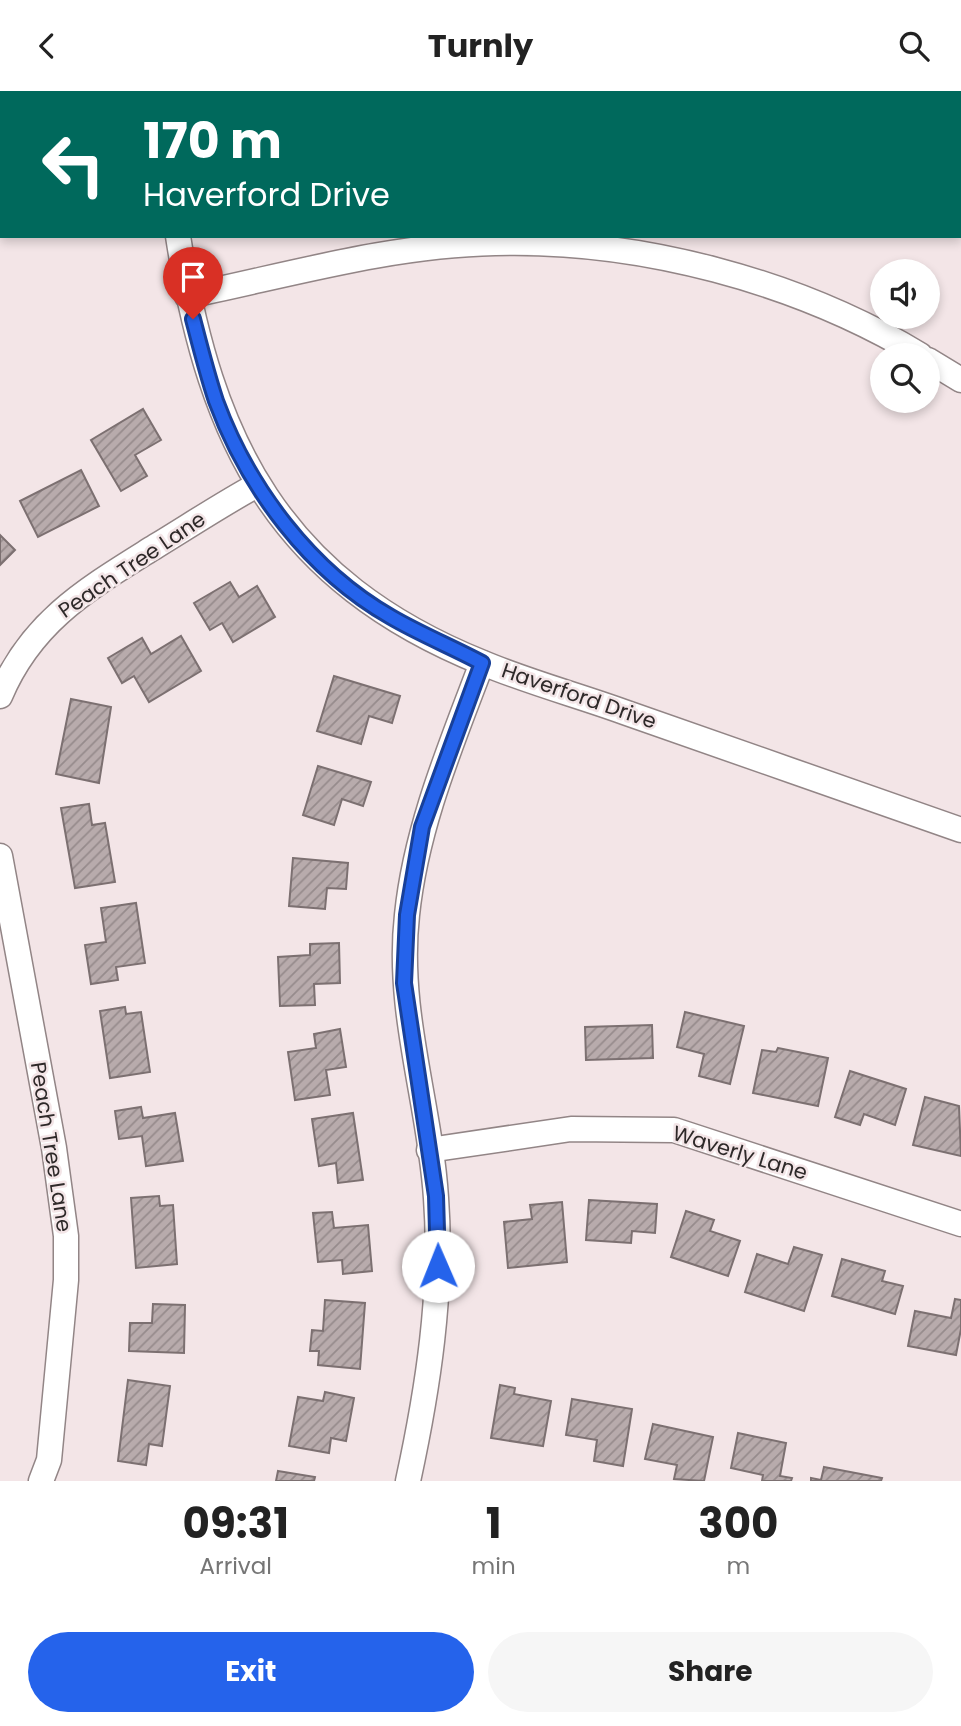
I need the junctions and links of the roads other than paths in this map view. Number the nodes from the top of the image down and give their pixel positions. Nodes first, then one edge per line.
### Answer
1 (178, 238) edge
2 (187, 296) junction
3 (896, 343) edge
4 (940, 367) edge
5 (961, 380) edge
6 (257, 485) junction
7 (482, 663) junction
8 (0, 696) edge
9 (961, 830) edge
10 (0, 856) edge
11 (429, 1150) junction
12 (961, 1224) edge
13 (41, 1481) edge
14 (408, 1481) edge

1 - 2 street, Haverford Drive
2 - 3 street
2 - 6 street, Haverford Drive
4 - 5 street
6 - 7 street, Haverford Drive
6 - 8 street, Peach Tree Lane
7 - 9 street, Haverford Drive
7 - 11 street
10 - 13 street, Peach Tree Lane
11 - 12 street, Waverly Lane
11 - 14 street

